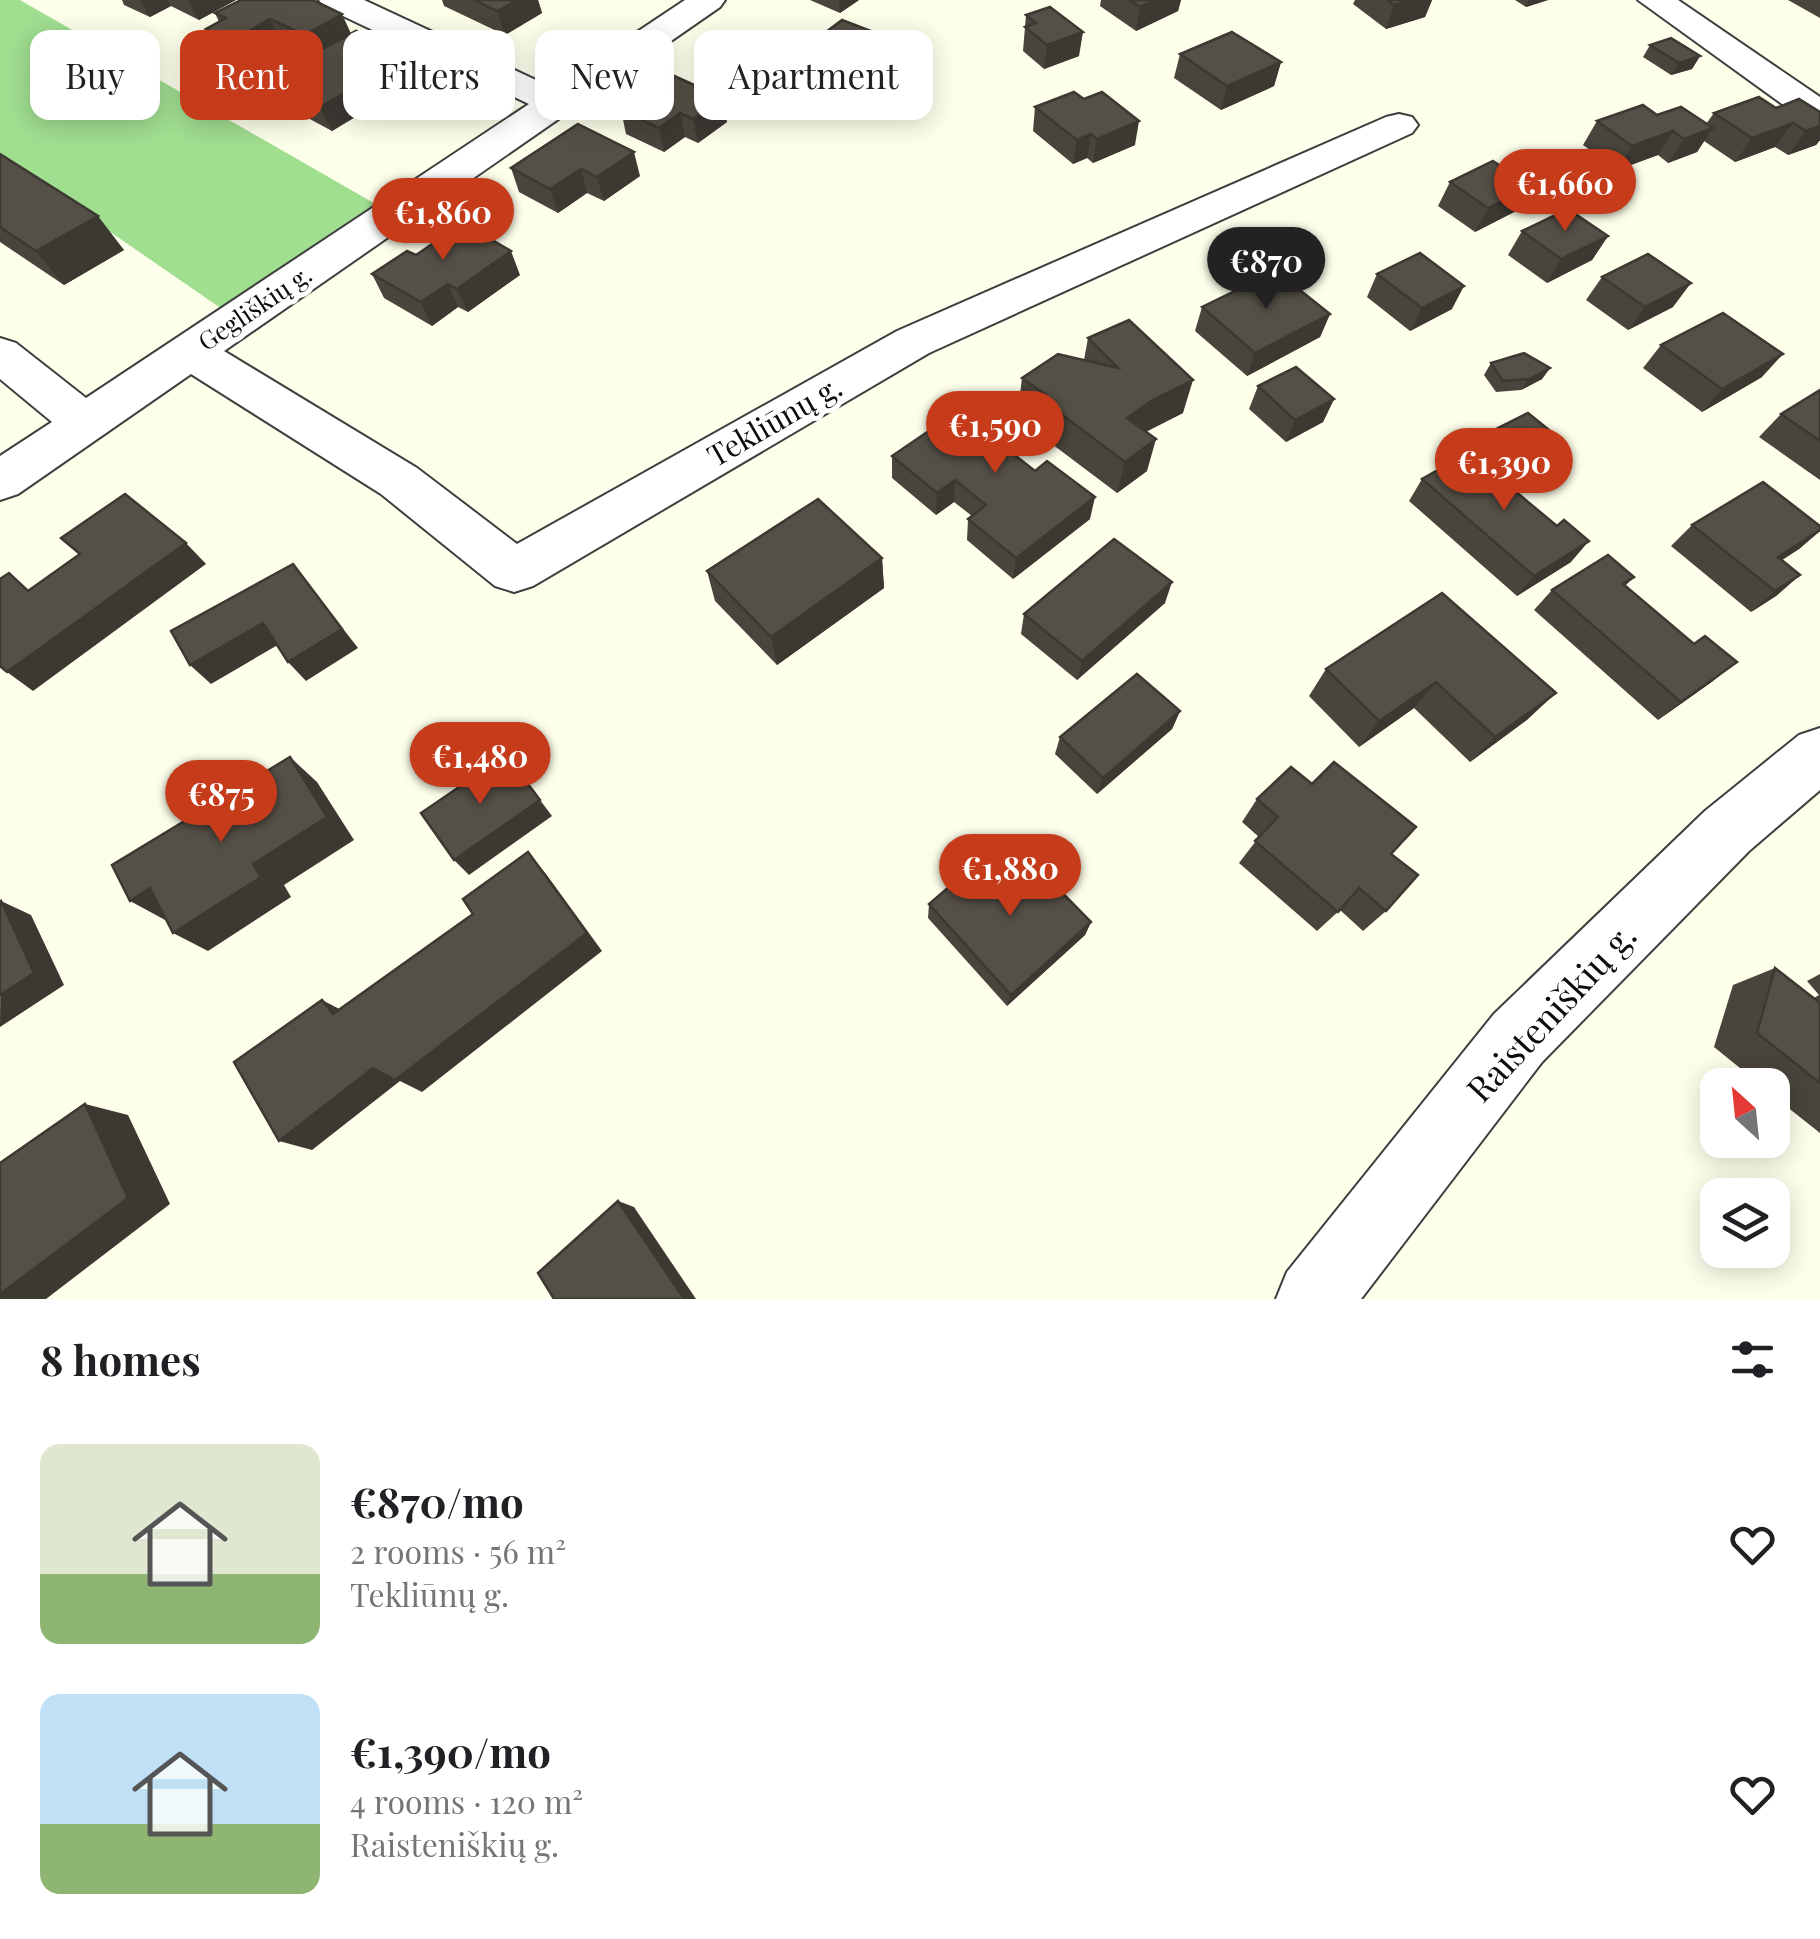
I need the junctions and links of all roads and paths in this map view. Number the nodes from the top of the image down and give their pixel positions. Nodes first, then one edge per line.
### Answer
1 (336, 0) edge
2 (708, 0) edge
3 (1655, 0) edge
4 (663, 30) edge
5 (535, 93) edge
6 (1820, 114) edge
7 (535, 115) edge
8 (1399, 125) dead end
9 (190, 352) junction
10 (0, 354) edge
11 (85, 424) junction
12 (0, 481) edge
13 (1820, 754) edge
14 (1314, 1299) edge

1 - 5 street
2 - 4 street, Gegliškių g.
3 - 6 street
7 - 9 street, Gegliškių g.
8 - 9 street, Tekliūnų g.
9 - 11 street, Gegliškių g.
10 - 11 street
11 - 12 street, Gegliškių g.
13 - 14 street, Raisteniškių g.

